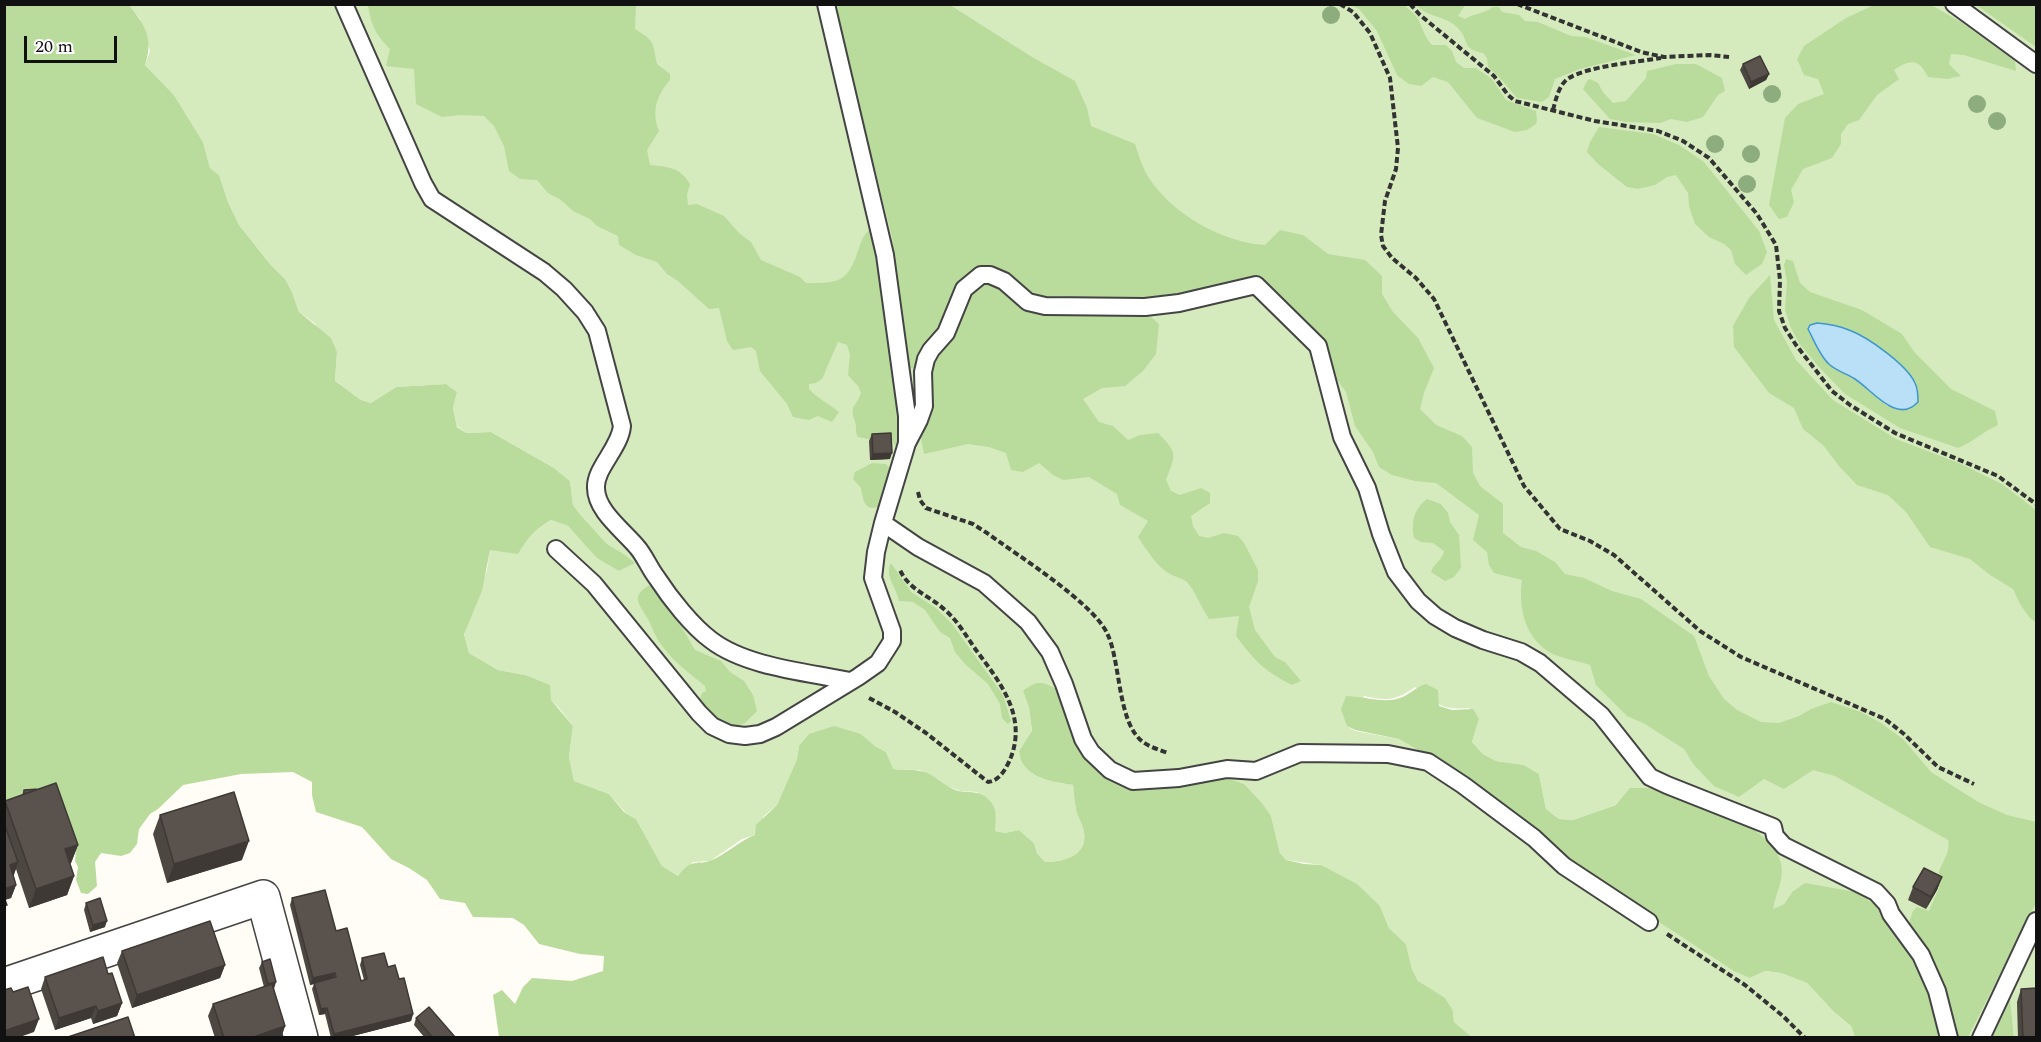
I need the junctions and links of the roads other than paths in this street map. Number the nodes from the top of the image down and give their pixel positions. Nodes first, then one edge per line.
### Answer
1 (344, 4) edge
2 (826, 4) edge
3 (1954, 4) edge
4 (2037, 64) edge
5 (907, 442) junction
6 (884, 524) junction
7 (556, 549) dead end
8 (848, 683) junction
9 (2037, 921) edge
10 (1649, 922) road end
11 (4, 985) edge
12 (301, 1038) edge
13 (1949, 1038) edge
14 (1981, 1038) edge

1 - 8 lane
2 - 5 lane
3 - 4 lane
5 - 6 lane
5 - 13 lane
6 - 8 lane
6 - 10 lane
7 - 8 lane
9 - 14 lane
11 - 12 street

